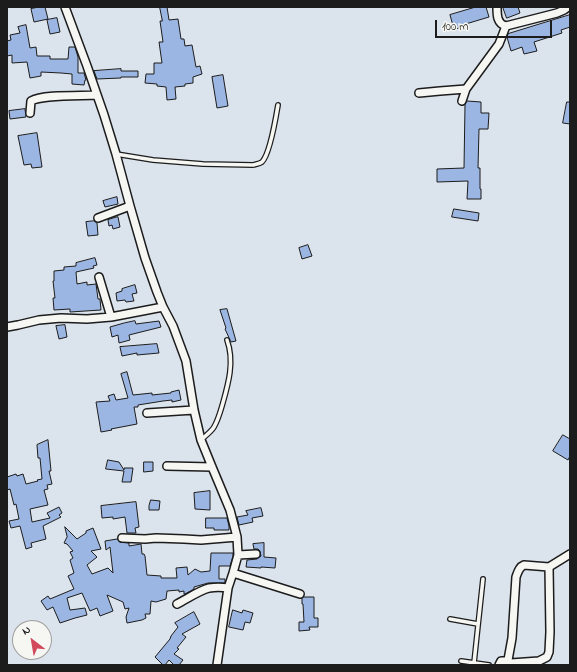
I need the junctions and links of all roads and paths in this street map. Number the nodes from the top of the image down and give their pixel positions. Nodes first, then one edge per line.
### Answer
1 (64, 7) edge
2 (497, 7) edge
3 (568, 7) edge
4 (506, 26) junction
5 (466, 89) junction
6 (419, 93) dead end
7 (97, 95) junction
8 (462, 101) dead end
9 (278, 105) dead end
10 (30, 113) dead end
11 (116, 154) junction
12 (130, 206) junction
13 (98, 218) dead end
14 (99, 277) dead end
15 (163, 307) junction
16 (111, 317) junction
17 (7, 327) edge
18 (227, 340) dead end
19 (194, 410) junction
20 (147, 413) dead end
21 (201, 440) junction
22 (167, 466) dead end
23 (212, 467) junction
24 (236, 537) junction
25 (122, 538) dead end
26 (256, 554) dead end
27 (570, 554) edge
28 (238, 555) junction
29 (549, 567) junction
30 (234, 573) junction
31 (483, 579) dead end
32 (228, 588) junction
33 (300, 594) dead end
34 (177, 604) dead end
35 (450, 619) dead end
36 (478, 624) junction
37 (461, 661) dead end
38 (509, 662) junction
39 (474, 663) junction
40 (217, 665) edge
41 (489, 665) edge
42 (499, 665) edge

1 - 7 street
2 - 4 street
3 - 4 street
4 - 5 street
5 - 6 street
5 - 8 street
7 - 10 street
7 - 11 street
9 - 11 lane
11 - 12 street
12 - 13 street
12 - 15 street
14 - 16 street
15 - 16 street
15 - 19 street
16 - 17 street
18 - 21 lane
19 - 20 street
19 - 21 street
21 - 23 street
22 - 23 street
23 - 24 street
24 - 25 street
24 - 28 street
26 - 28 street
27 - 29 street
28 - 30 street
29 - 38 street
29 - 38 street
30 - 32 street
30 - 33 street
31 - 36 lane
32 - 34 street
32 - 40 street
35 - 36 lane
36 - 39 lane
37 - 39 lane
38 - 42 street
39 - 41 lane

